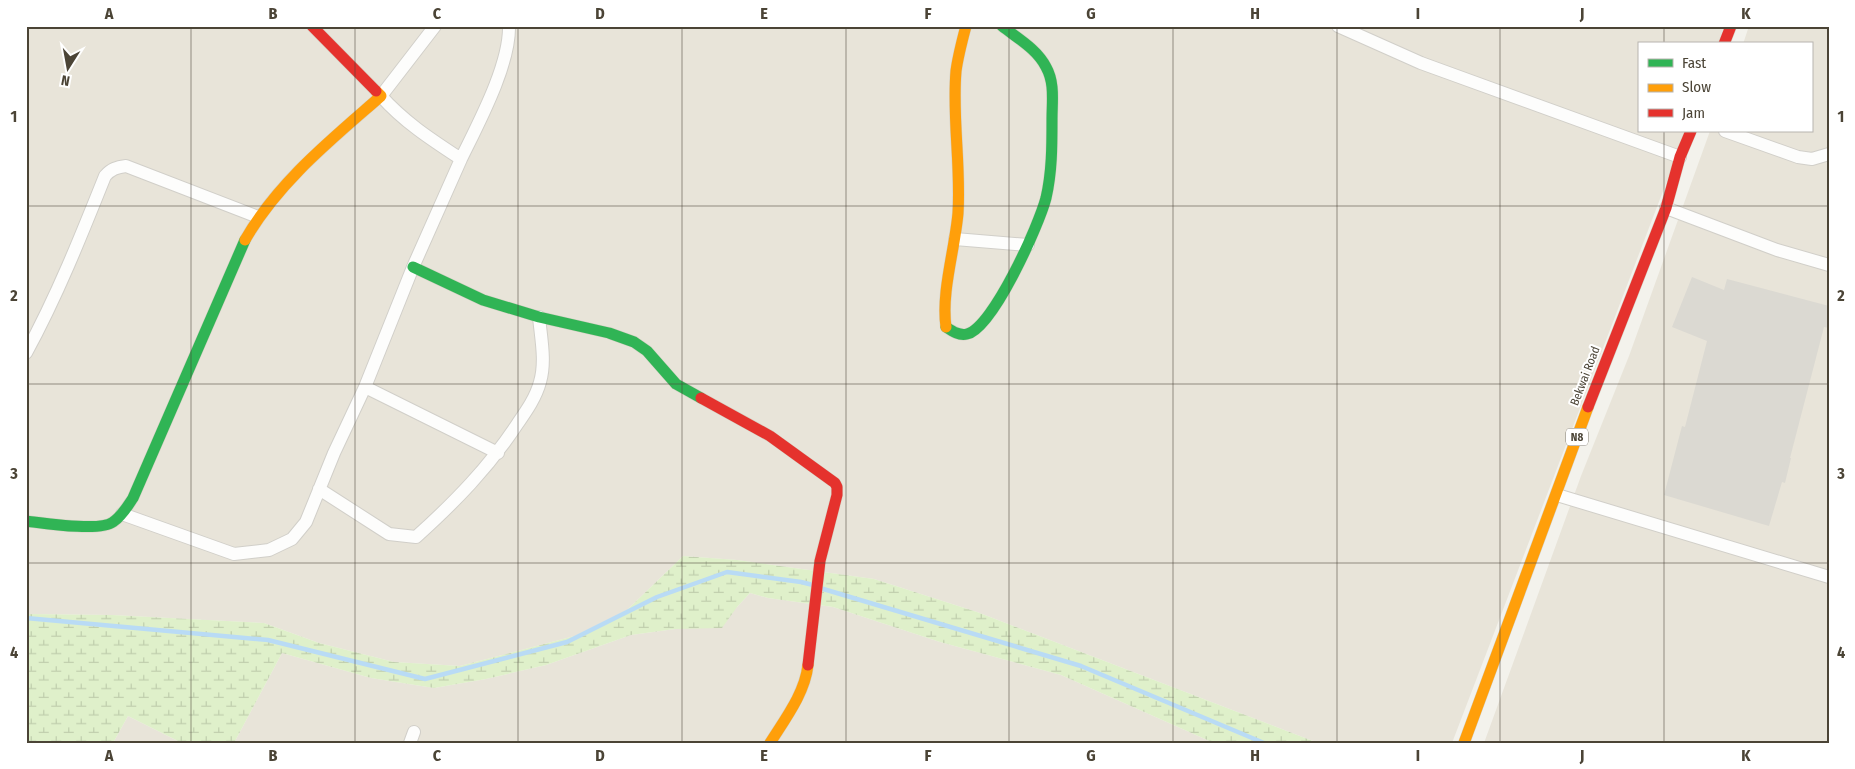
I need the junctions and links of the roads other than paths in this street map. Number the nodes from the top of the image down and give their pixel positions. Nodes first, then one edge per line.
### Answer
1 (312, 26) edge
2 (435, 26) edge
3 (509, 26) edge
4 (966, 26) edge
5 (1002, 26) edge
6 (1338, 26) edge
7 (1731, 26) edge
8 (1725, 42) edge
9 (381, 96) junction
10 (1691, 132) edge
11 (1728, 132) edge
12 (1829, 154) edge
13 (1680, 157) junction
14 (461, 159) junction
15 (1666, 208) junction
16 (258, 217) junction
17 (955, 239) junction
18 (1028, 245) junction
19 (1829, 265) edge
20 (413, 267) junction
21 (539, 317) junction
22 (26, 353) edge
23 (365, 387) junction
24 (498, 453) junction
25 (319, 489) junction
26 (1557, 494) junction
27 (122, 514) junction
28 (26, 521) edge
29 (1829, 577) edge
30 (770, 743) edge
31 (1464, 743) edge

1 - 9 main road
2 - 9 street
3 - 14 street
4 - 17 main road
5 - 18 main road
6 - 13 street
7 - 8 main road
9 - 14 street
9 - 16 main road
10 - 13 main road, Bekwai Road / N8
11 - 12 street
13 - 15 main road, Bekwai Road / N8
14 - 20 street
15 - 19 street
15 - 26 main road, Bekwai Road / N8
16 - 22 street
16 - 27 main road
17 - 18 street
17 - 18 main road
20 - 21 main road
20 - 23 street
21 - 24 street
21 - 30 main road
23 - 24 street
23 - 25 street
24 - 25 street
25 - 27 street
26 - 29 street
26 - 31 main road, Bekwai Road / N8
27 - 28 main road

